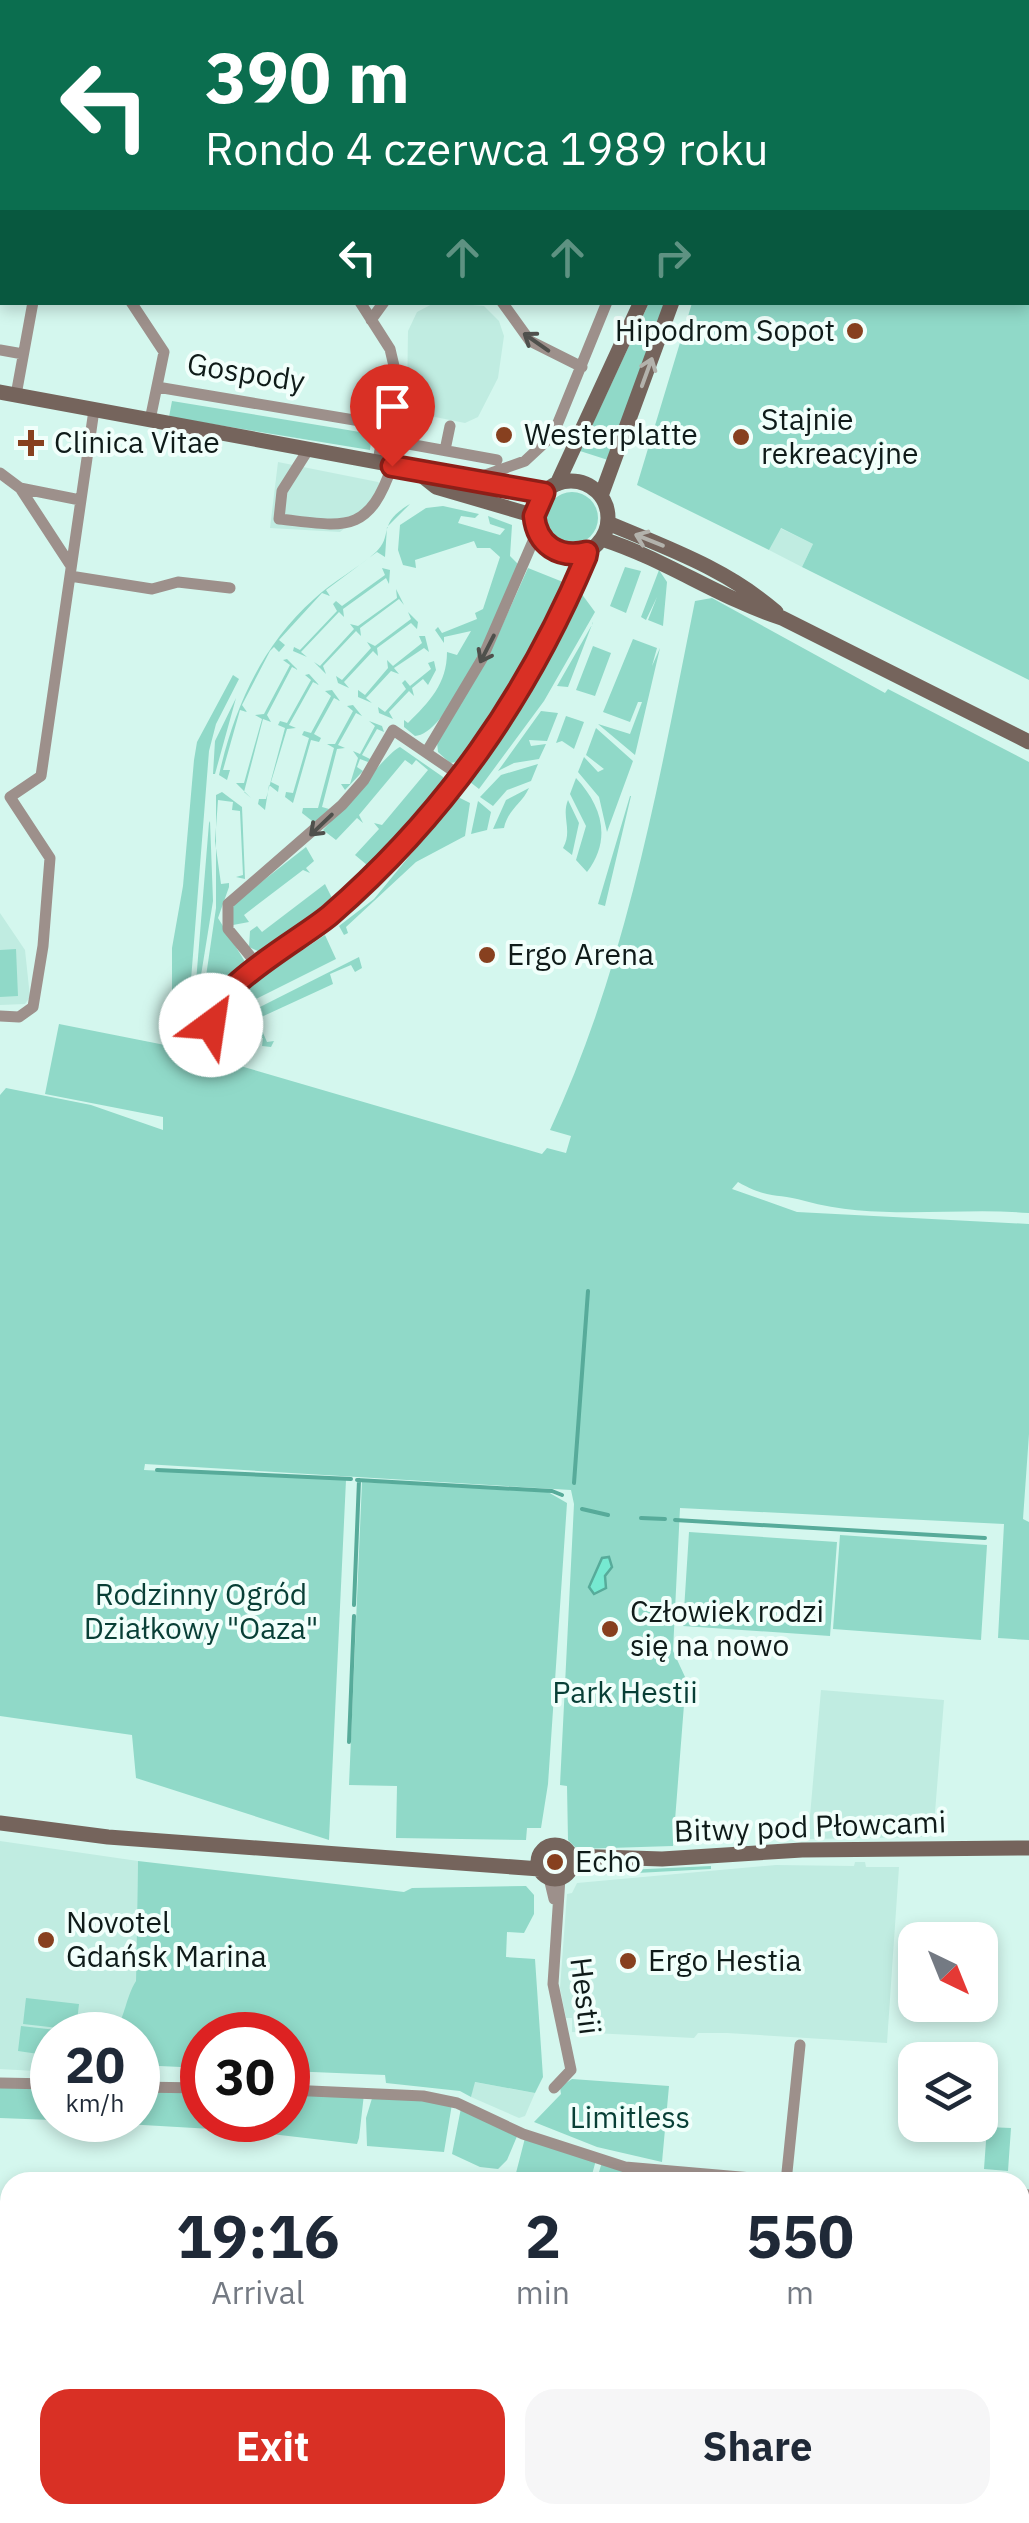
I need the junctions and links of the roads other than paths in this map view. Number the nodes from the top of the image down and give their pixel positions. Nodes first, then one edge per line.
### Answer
1 (32, 305) edge
2 (134, 305) edge
3 (362, 305) edge
4 (382, 305) edge
5 (504, 305) edge
6 (606, 305) edge
7 (640, 305) edge
8 (671, 305) edge
9 (372, 320) junction
10 (0, 350) edge
11 (23, 354) junction
12 (582, 367) junction
13 (157, 387) junction
14 (8, 393) edge
15 (94, 410) junction
16 (150, 420) junction
17 (384, 425) junction
18 (450, 426) dead end
19 (382, 439) junction
20 (308, 450) junction
21 (445, 450) junction
22 (497, 460) dead end
23 (385, 464) junction
24 (416, 471) junction
25 (0, 473) edge
26 (474, 479) junction
27 (20, 488) junction
28 (551, 488) junction
29 (601, 496) junction
30 (80, 500) junction
31 (608, 523) junction
32 (536, 524) junction
33 (602, 540) junction
34 (587, 552) junction
35 (71, 571) junction
36 (230, 588) dead end
37 (782, 618) junction
38 (1029, 742) edge
39 (426, 751) junction
40 (462, 778) junction
41 (260, 968) junction
42 (0, 1016) edge
43 (224, 1040) dead end
44 (0, 1823) edge
45 (1024, 1850) edge
46 (555, 1868) junction
47 (800, 2046) dead end
48 (0, 2082) edge
49 (30, 2083) edge
50 (554, 2088) dead end
51 (310, 2091) edge
52 (679, 2172) edge
53 (787, 2172) edge

1 - 11 street
2 - 13 street, Gospody
3 - 9 street
4 - 9 street
12 -> 5 street
6 - 12 street
7 - 28 street
29 -> 8 street
9 - 17 street
10 - 11 street
11 - 14 street
12 - 26 street
13 - 16 street, Gospody
13 - 17 street, Gospody
14 - 15 street, Gospody
15 - 16 street, Gospody
15 - 30 street
16 - 20 street, Gospody
17 - 19 street
18 - 21 street
19 - 21 street
19 - 23 street
20 - 23 street, Gospody
20 - 23 street
21 - 22 street
23 - 24 street, Gospody
24 - 26 street, Gospody
24 - 32 street, Gospody
25 - 27 street
26 - 28 street, Gospody
27 - 30 street
27 - 35 street
28 - 29 street
28 - 32 street
29 - 31 street
30 - 35 street
31 - 33 street
37 -> 31 street
32 - 34 street
32 -> 39 street
33 - 34 street
33 - 37 street
34 - 40 street
35 - 36 street
35 - 42 street
37 - 38 street
39 - 40 street
39 -> 41 street
40 - 41 street
41 - 43 street
44 - 46 street, Bitwy pod Płowcami
45 - 46 street, Bitwy pod Płowcami
46 - 50 street, Hestii
47 - 53 street
48 - 49 street
51 - 52 street

